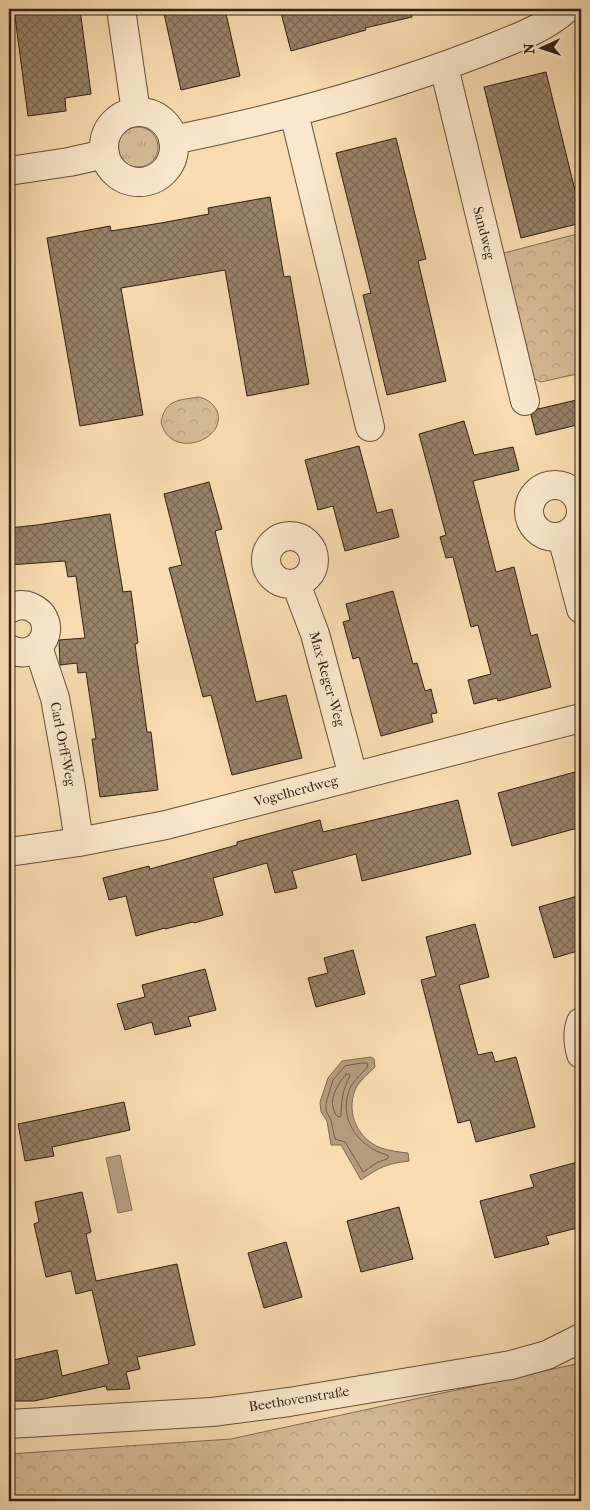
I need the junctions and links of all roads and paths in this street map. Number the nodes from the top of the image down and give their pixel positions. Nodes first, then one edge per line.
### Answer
1 (121, 9) edge
2 (566, 9) edge
3 (444, 67) junction
4 (136, 112) junction
5 (294, 113) junction
6 (173, 140) junction
7 (105, 154) junction
8 (9, 171) edge
9 (525, 400) dead end
10 (370, 427) dead end
11 (562, 537) dead end
12 (296, 584) dead end
13 (9, 609) edge
14 (581, 609) edge
15 (38, 647) junction
16 (9, 649) edge
17 (581, 718) edge
18 (353, 776) junction
19 (79, 842) junction
20 (9, 852) edge
21 (581, 1022) edge
22 (581, 1054) edge
23 (581, 1338) edge
24 (9, 1424) edge

1 - 4 street
2 - 3 street
3 - 5 street
3 - 9 street, Sandweg
4 - 6 street
4 - 7 street
5 - 6 street
5 - 10 street
6 - 7 street
7 - 8 street
11 - 14 street
12 - 18 street, Max-Reger-Weg
13 - 15 street
15 - 16 street
15 - 19 street, Carl-Orff-Weg
17 - 18 street, Vogelherdweg
18 - 19 street, Vogelherdweg
19 - 20 street, Vogelherdweg
21 - 22 street
23 - 24 street, Beethovenstraße

